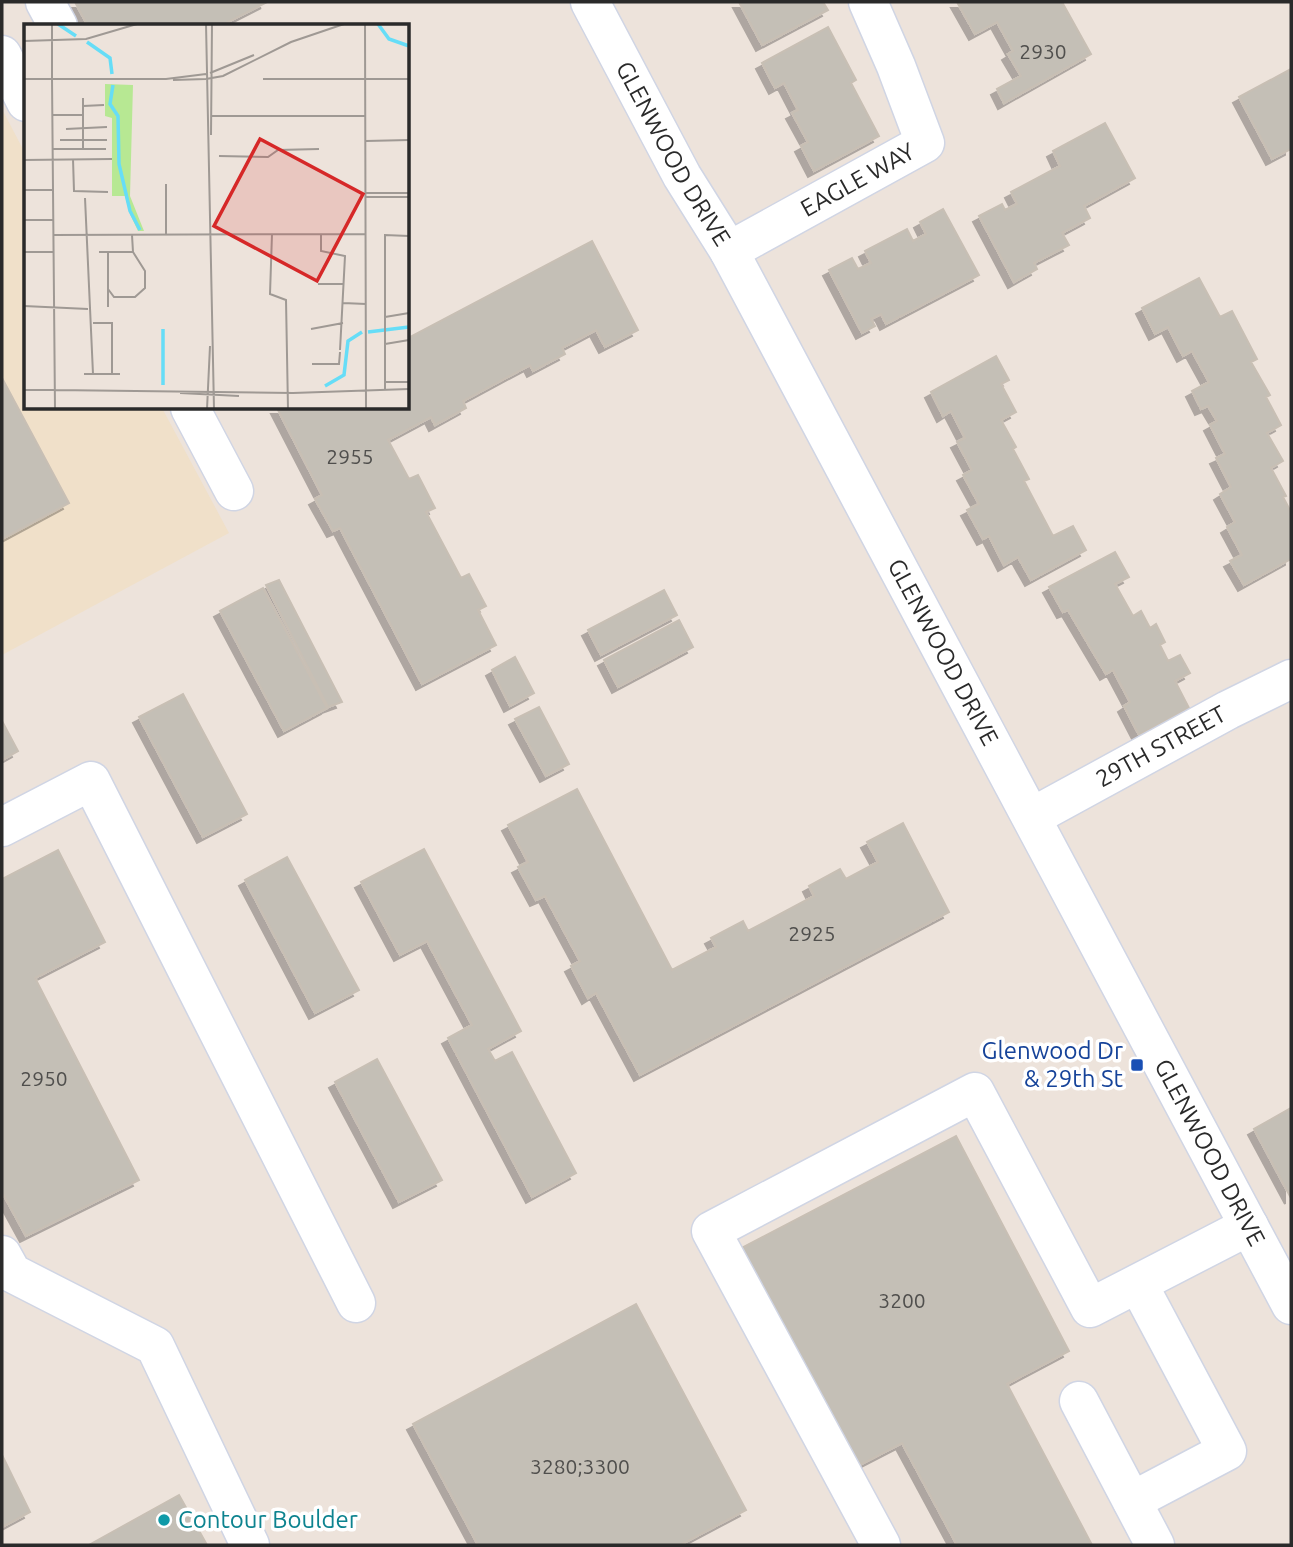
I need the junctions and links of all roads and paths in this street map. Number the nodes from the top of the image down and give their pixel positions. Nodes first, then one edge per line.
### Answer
1 (45, 2) edge
2 (590, 2) edge
3 (868, 2) edge
4 (57, 24) edge
5 (2, 55) edge
6 (24, 98) edge
7 (729, 251) junction
8 (191, 410) edge
9 (234, 491) dead end
10 (1291, 679) edge
11 (1032, 817) junction
12 (2, 827) edge
13 (1250, 1226) junction
14 (2, 1255) edge
15 (1138, 1284) junction
16 (356, 1303) dead end
17 (1291, 1305) edge
18 (1079, 1401) dead end
19 (1132, 1500) junction
20 (250, 1545) edge
21 (881, 1545) edge
22 (1155, 1545) edge

1 - 4 street
2 - 7 street, GLENWOOD DRIVE
3 - 7 street, EAGLE WAY
5 - 6 street
7 - 11 street, GLENWOOD DRIVE
8 - 9 street
10 - 11 street, 29TH STREET
11 - 13 street, GLENWOOD DRIVE
12 - 16 street
13 - 15 street
13 - 17 street, GLENWOOD DRIVE
14 - 20 street
15 - 19 street
15 - 21 street
18 - 19 street
19 - 22 street

